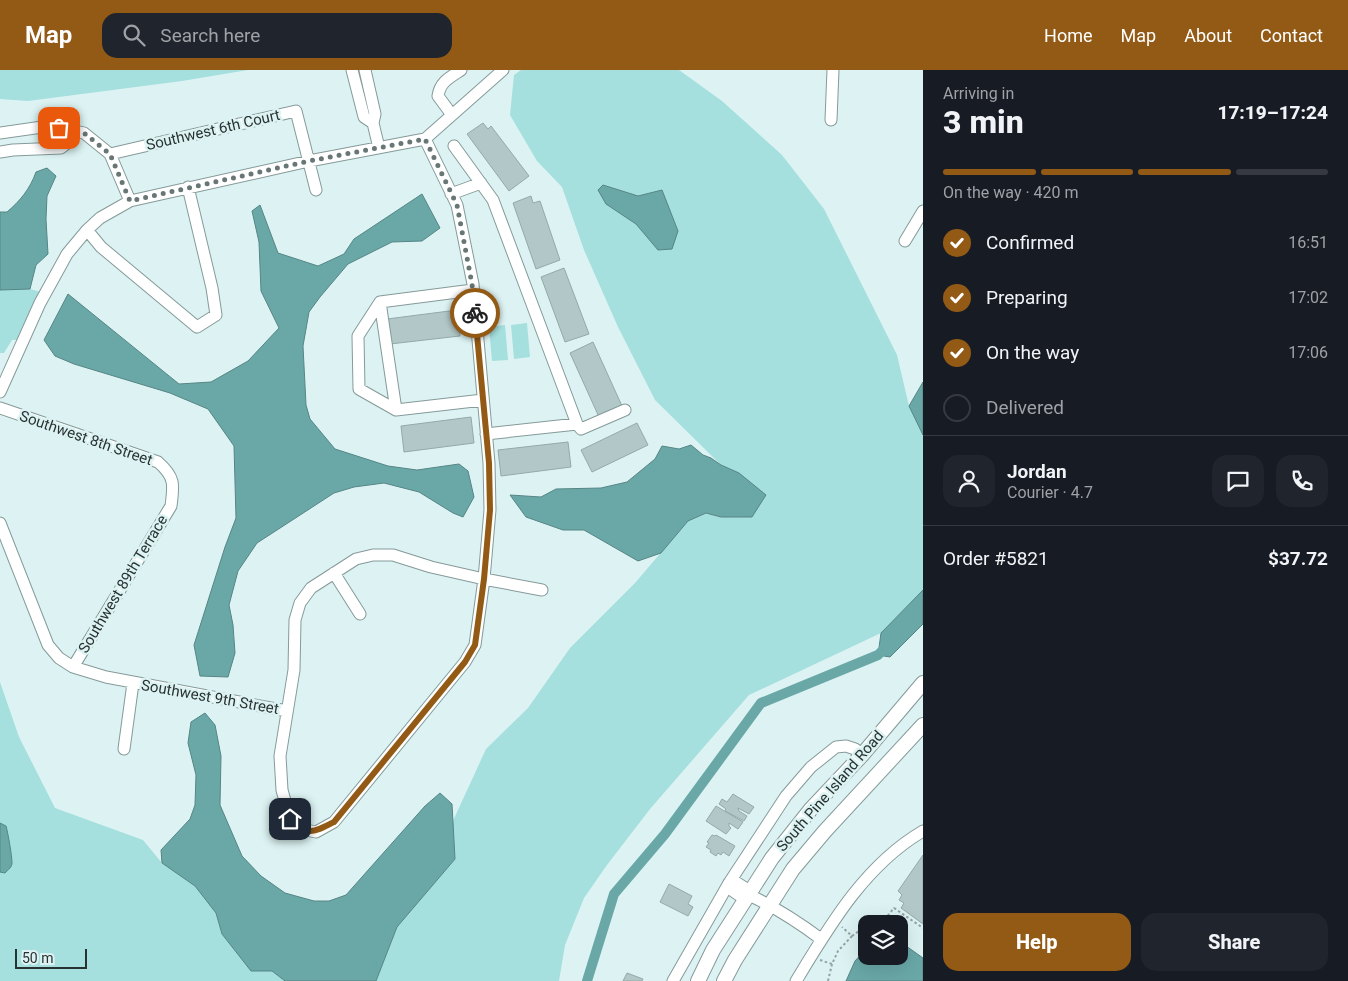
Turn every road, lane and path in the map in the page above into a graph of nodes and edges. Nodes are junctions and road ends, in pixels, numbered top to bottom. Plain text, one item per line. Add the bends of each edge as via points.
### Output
1 (352, 70) edge
2 (365, 70) edge
3 (461, 70) edge
4 (833, 70) edge
5 (500, 71) edge
6 (452, 115) junction
7 (831, 120) dead end
8 (373, 123) junction
9 (69, 130) junction
10 (0, 133) edge
11 (425, 139) junction
12 (454, 146) dead end
13 (379, 148) junction
14 (0, 152) edge
15 (110, 154) junction
16 (309, 161) junction
17 (481, 183) junction
18 (188, 187) junction
19 (316, 190) dead end
20 (451, 194) junction
21 (130, 201) junction
22 (923, 211) edge
23 (87, 230) junction
24 (905, 241) dead end
25 (473, 290) junction
26 (380, 302) junction
27 (0, 392) edge
28 (482, 400) junction
29 (0, 408) edge
30 (396, 410) junction
31 (625, 410) dead end
32 (577, 424) junction
33 (486, 434) junction
34 (170, 472) joint
35 (0, 523) edge
36 (334, 573) junction
37 (484, 579) junction
38 (542, 590) dead end
39 (360, 614) dead end
40 (73, 667) junction
41 (133, 682) junction
42 (923, 683) edge
43 (288, 710) junction
44 (923, 725) edge
45 (124, 749) dead end
46 (862, 755) junction
47 (923, 831) edge
48 (729, 883) junction
49 (749, 895) junction
50 (771, 905) junction
51 (888, 915) edge
52 (904, 915) edge
53 (908, 918) edge
54 (839, 924) dead end
55 (923, 928) edge
56 (858, 932) edge
57 (852, 936) junction
58 (821, 939) junction
59 (815, 958) dead end
60 (832, 964) junction
61 (672, 981) edge
62 (698, 981) edge
63 (724, 981) edge
64 (796, 981) edge
65 (828, 981) edge

1 - 8 street via 364,117
2 - 8 street via 375,114
3 - 6 street via 442,82 439,88 438,96
4 - 7 street
5 - 6 street
6 - 11 street
8 - 13 street
9 - 10 street via 49,126
9 - 14 street via 66,144 61,148
9 - 15 street via 84,133
11 - 13 street
11 - 20 street
12 - 17 street
13 - 16 street
15 - 16 street, Southwest 6th Court via 296,111
15 - 21 street
16 - 18 street
16 - 19 street
17 - 20 street
17 - 32 street via 494,200
18 - 21 street
18 - 23 street via 216,315 198,327 101,247
20 - 25 street via 457,205
21 - 23 street via 100,218
22 - 24 street
23 - 27 street via 67,254 40,303
25 - 26 street
25 - 28 street
26 - 30 street
26 - 30 street via 358,336 359,388
28 - 30 street
28 - 33 street
29 - 34 street, Southwest 8th Street via 158,462
31 - 32 street via 581,429
32 - 33 street
33 - 37 street via 490,510
34 - 40 street, Southwest 89th Terrace via 173,486 171,506
35 - 40 street via 48,645
36 - 37 street via 356,559 393,555
36 - 39 street
36 - 43 street via 311,588 300,603 295,620 294,670
37 - 38 street
37 - 43 street via 475,645 465,662 334,822 316,832 301,829 290,819 282,790 280,756
40 - 41 street, Southwest 9th Street
41 - 43 street, Southwest 9th Street
41 - 45 street
42 - 46 main road, South Pine Island Road
44 - 50 main road, South Pine Island Road via 818,839 793,869
46 - 48 street via 856,749 836,747 811,767 786,796
46 - 49 main road, South Pine Island Road via 811,809 772,858
47 - 58 street via 904,842 877,867
48 - 49 street via 734,881 748,890
48 - 61 street
49 - 50 street
49 - 62 main road, South Pine Island Road
50 - 58 street
50 - 63 main road, South Pine Island Road via 734,960
51 - 52 path via 894,908
53 - 55 path
54 - 57 path
56 - 57 path
57 - 60 path via 838,951
58 - 64 street
59 - 60 path
60 - 65 path

